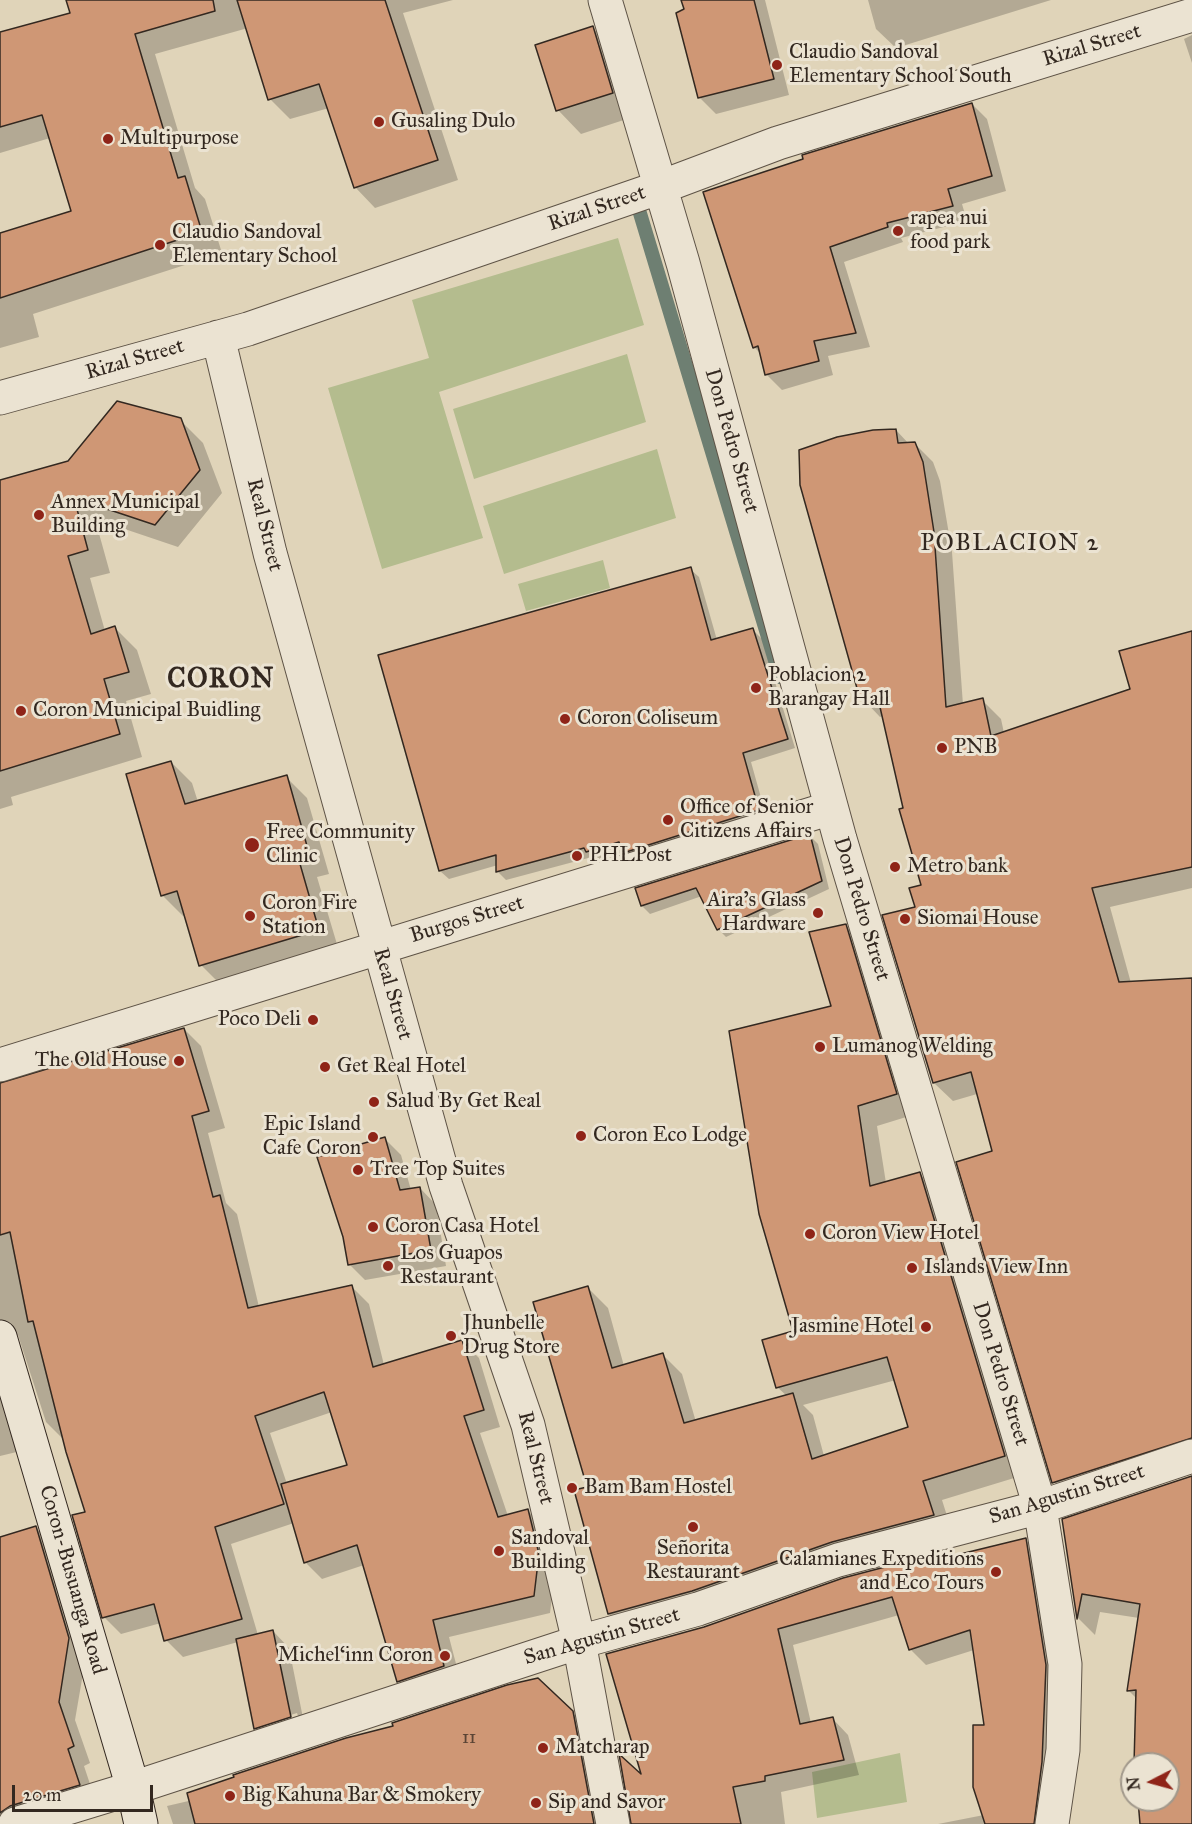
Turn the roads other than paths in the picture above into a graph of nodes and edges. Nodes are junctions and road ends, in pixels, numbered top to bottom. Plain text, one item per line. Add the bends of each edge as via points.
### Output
1 (605, 0) edge
2 (1192, 15) edge
3 (661, 187) junction
4 (218, 336) junction
5 (0, 398) edge
6 (831, 808) junction
7 (378, 947) junction
8 (0, 1065) edge
9 (0, 1337) edge
10 (1192, 1456) edge
11 (1040, 1507) junction
12 (579, 1642) junction
13 (133, 1788) junction
14 (15, 1824) edge
15 (141, 1824) edge
16 (612, 1824) edge
17 (1052, 1824) edge

1 - 3 street, Don Pedro Street
2 - 3 street, Rizal Street via 778,143
3 - 4 street, Rizal Street
3 - 6 street, Don Pedro Street
4 - 5 street, Rizal Street
4 - 7 street, Real Street via 270,553
6 - 7 street, Burgos Street
6 - 11 street, Don Pedro Street
7 - 8 street, Burgos Street
7 - 12 street, Real Street via 446,1186 528,1425
9 - 13 street, Coron-Busuanga Road
10 - 11 street, San Agustin Street
11 - 12 street, San Agustin Street via 838,1560 698,1609
11 - 17 street, Don Pedro Street via 1065,1664 1064,1750
12 - 13 street, San Agustin Street
12 - 16 street, Real Street
13 - 14 street, San Agustin Street
13 - 15 street, Coron-Busuanga Road

